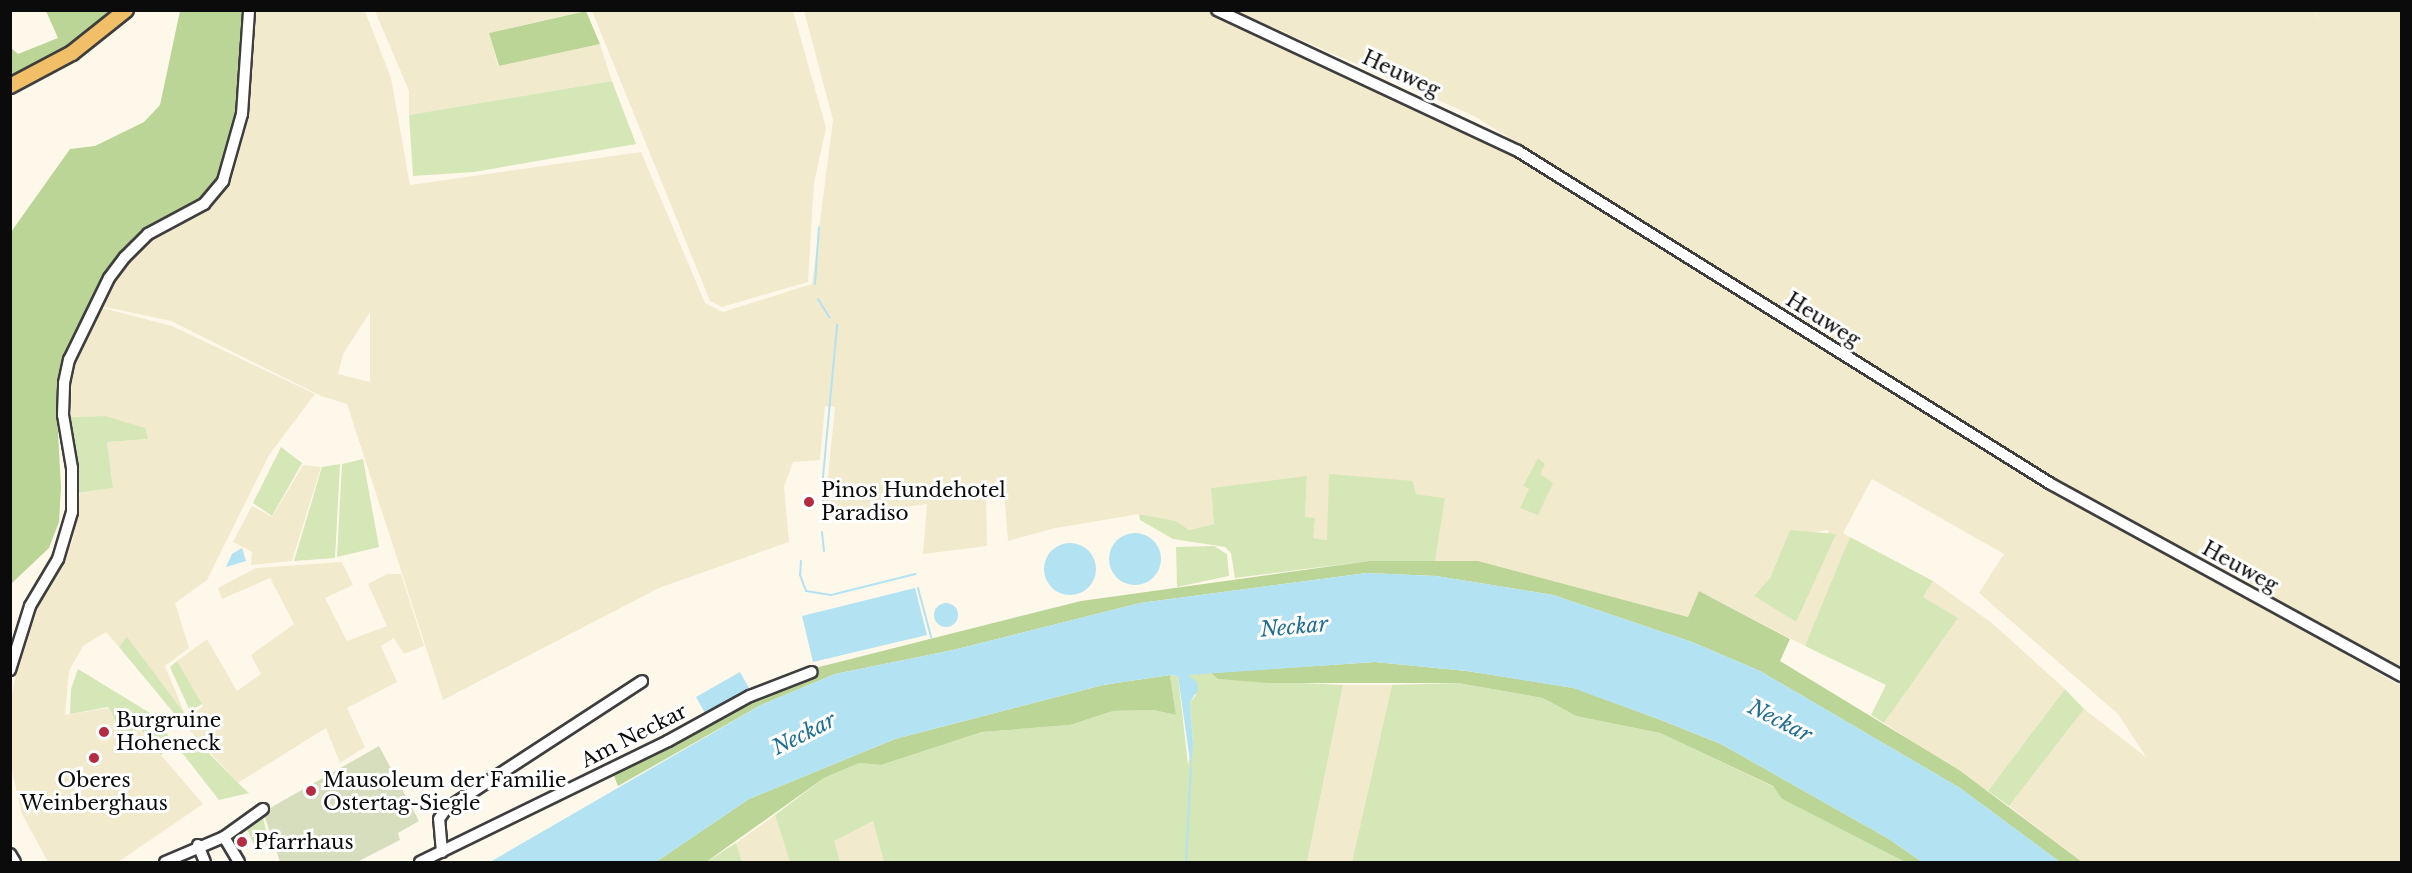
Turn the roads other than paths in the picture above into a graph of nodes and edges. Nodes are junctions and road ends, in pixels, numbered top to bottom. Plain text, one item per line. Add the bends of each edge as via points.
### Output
1 (126, 10) edge
2 (249, 10) edge
3 (1217, 10) edge
4 (10, 86) edge
5 (10, 670) edge
6 (812, 672) dead end
7 (2402, 676) edge
8 (642, 681) dead end
9 (263, 809) dead end
10 (224, 837) junction
11 (198, 845) junction
12 (442, 852) junction
13 (10, 854) edge
14 (15, 862) edge
15 (165, 862) edge
16 (205, 862) edge
17 (239, 862) edge
18 (420, 862) edge

1 - 4 main road via 72,53
2 - 5 street via 242,114 223,181 204,204 148,234 124,257 109,278 69,360 63,415 72,468 72,512 58,559 30,606
3 - 7 street, Heuweg via 1518,151 2050,484
6 - 12 street, Am Neckar via 750,696
8 - 12 street, Am Neckar via 446,809 438,819
9 - 10 street
10 - 11 street
10 - 17 street
11 - 15 street
11 - 16 street
12 - 18 street, Am Neckar
13 - 14 street

